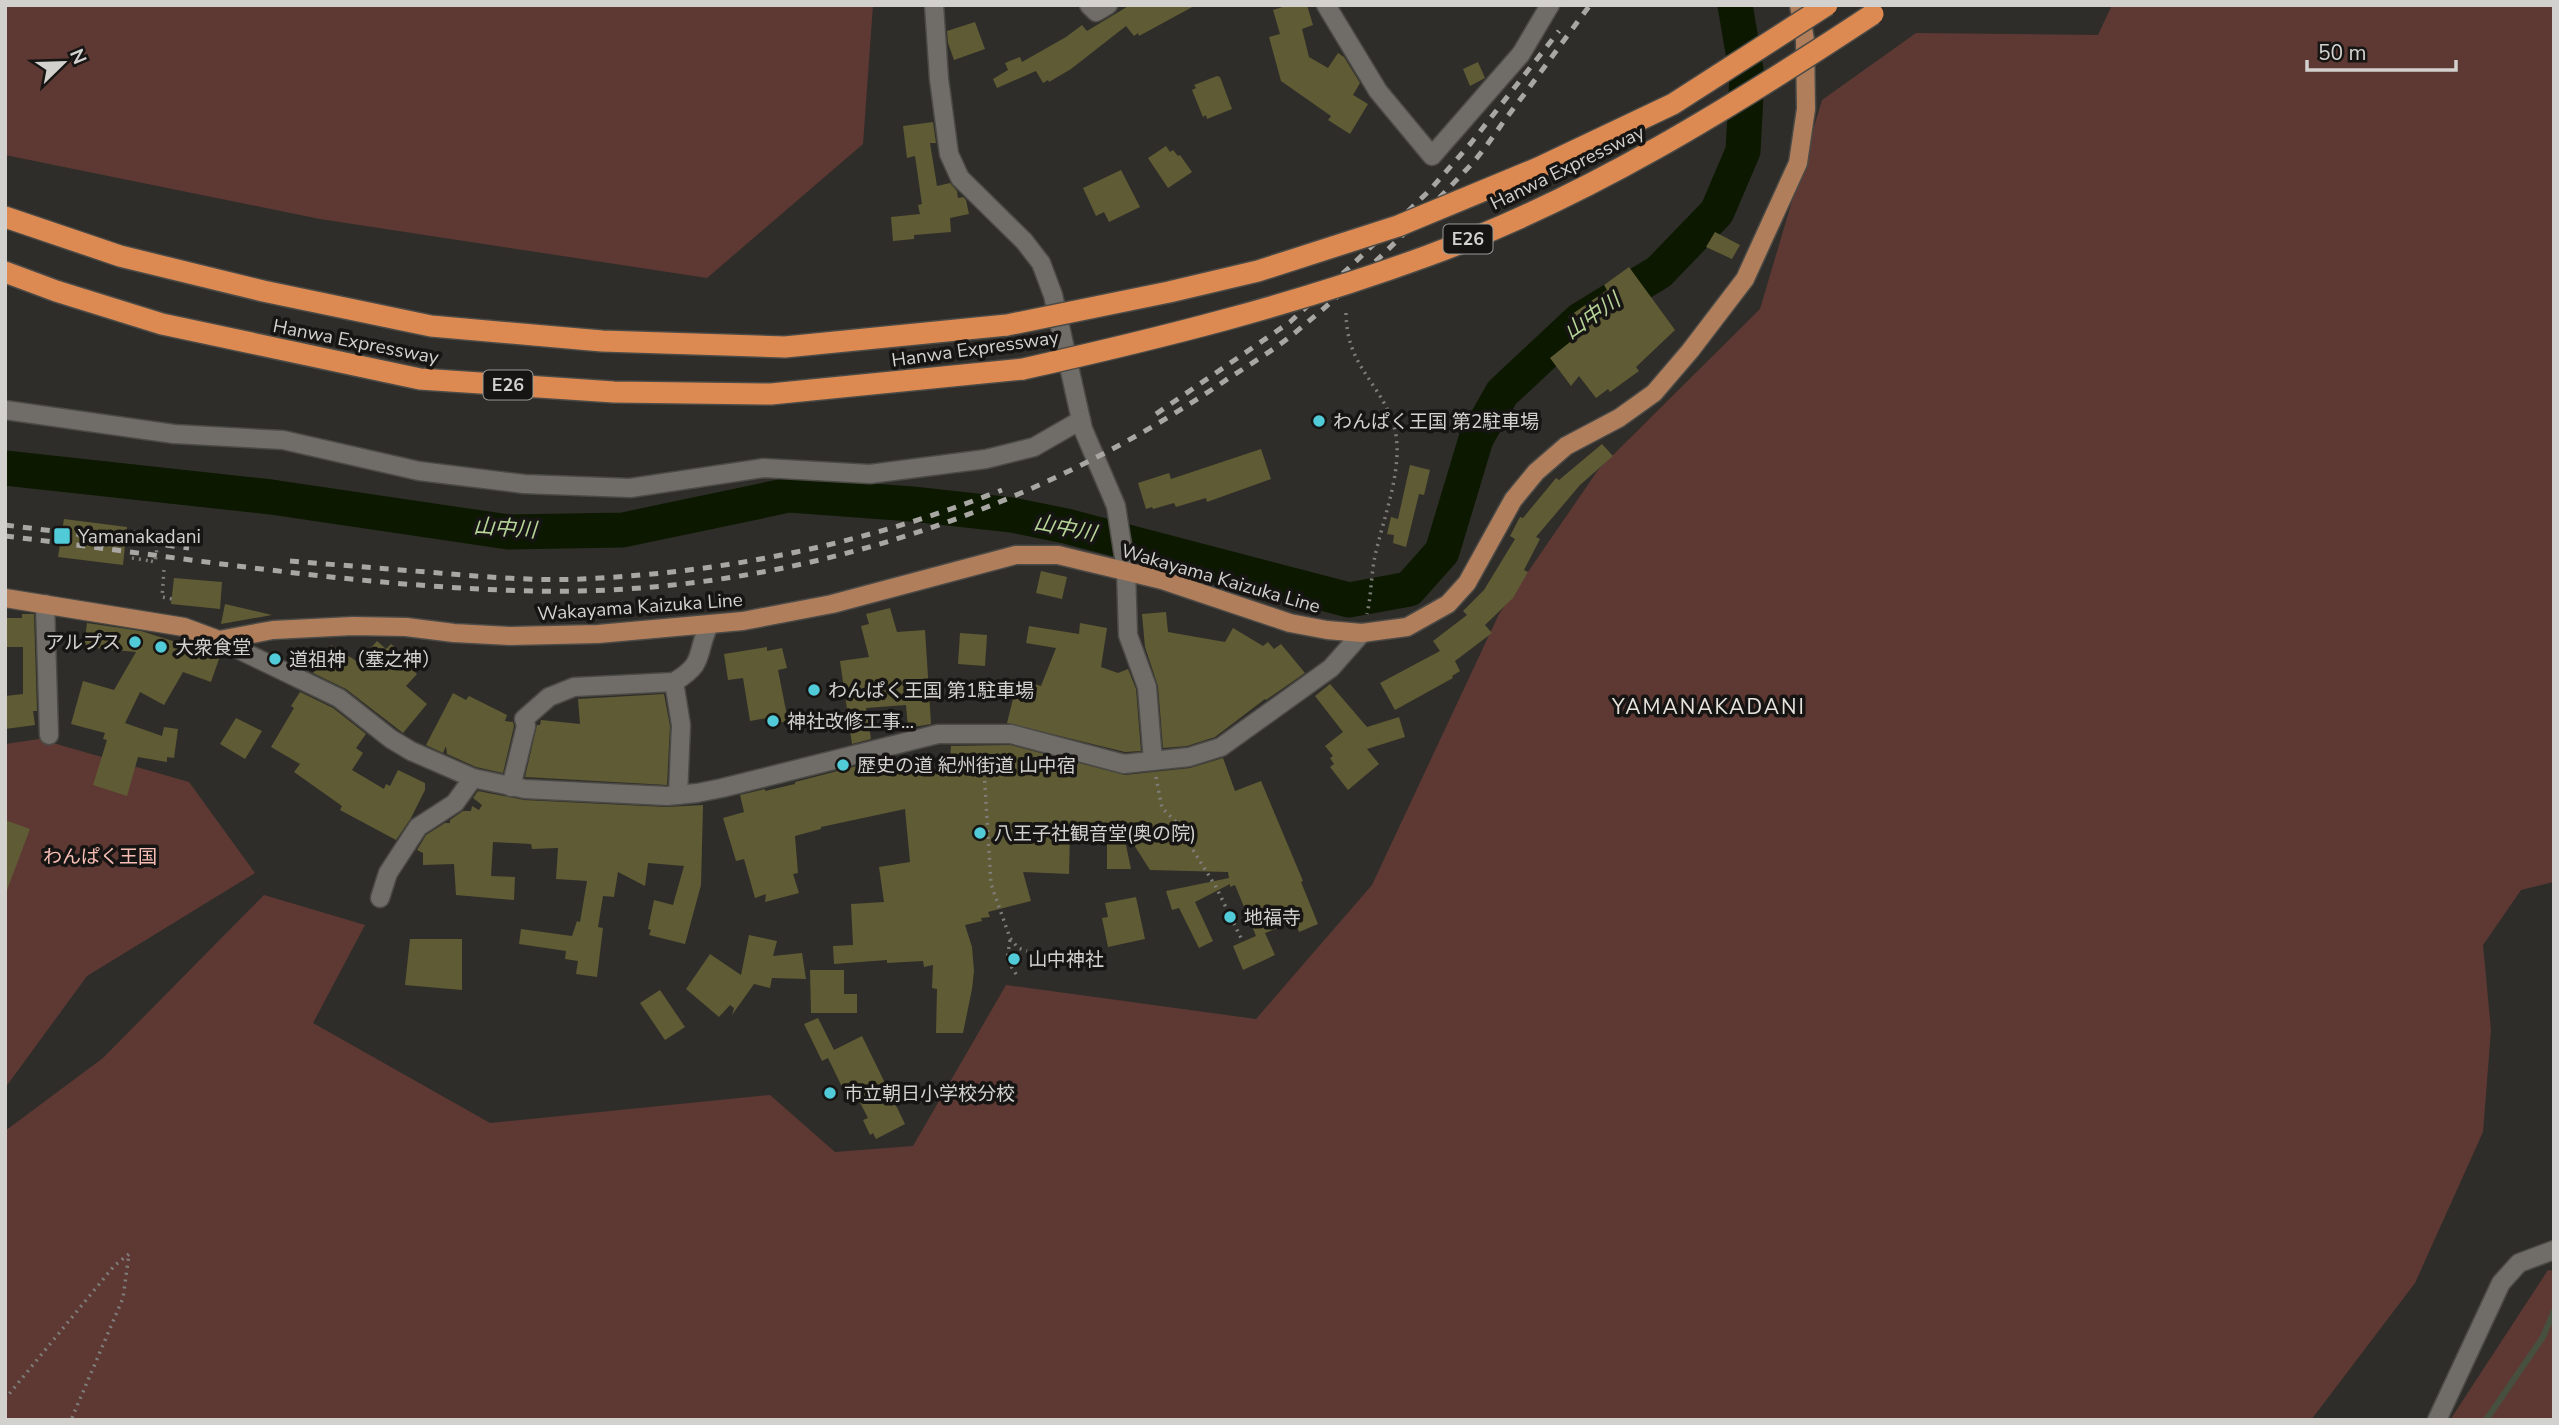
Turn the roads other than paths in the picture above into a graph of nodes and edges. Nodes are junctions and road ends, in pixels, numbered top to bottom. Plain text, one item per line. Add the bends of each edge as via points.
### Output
1 (934, 5) edge
2 (1089, 5) edge
3 (1108, 5) edge
4 (1326, 5) edge
5 (1550, 5) edge
6 (1799, 5) edge
7 (1827, 5) edge
8 (1879, 10) edge
9 (5, 217) edge
10 (5, 272) edge
11 (5, 410) edge
12 (1081, 420) junction
13 (1125, 561) junction
14 (5, 598) edge
15 (45, 604) junction
16 (709, 625) junction
17 (1362, 633) junction
18 (219, 640) junction
19 (674, 682) junction
20 (49, 735) dead end
21 (1153, 761) junction
22 (473, 778) junction
23 (511, 787) junction
24 (678, 795) junction
25 (380, 898) dead end
26 (2554, 1250) edge
27 (2437, 1420) edge

1 - 12 street via 951,161 960,178 1041,263 1054,295
2 - 3 street via 1096,12
4 - 5 street via 1378,91 1432,156 1521,54
6 - 17 main road, Wakayama Kaizuka Line via 1805,40 1806,109 1798,163 1745,279 1654,393 1566,446 1536,472 1513,500 1466,583 1448,604 1407,627
7 - 9 highway, Hanwa Expressway / E26, bridge via 1673,104 1538,168 1398,226 1258,271 1007,325 785,347 602,341 431,326 120,256
8 - 10 highway, Hanwa Expressway / E26, bridge via 1651,153 1526,215 1429,256 1296,302 1023,369 771,394 614,392 420,379 162,324
11 - 12 street via 173,434 283,440 419,471 524,484 630,488 764,468 870,474 986,459 1034,447
12 - 13 street via 1116,506
13 - 16 main road, Wakayama Kaizuka Line via 1016,555 832,604
13 - 17 main road, Wakayama Kaizuka Line via 1162,580 1290,623
13 - 21 street via 1128,635 1147,687
14 - 15 main road
15 - 18 main road via 184,627
15 - 20 street
16 - 18 main road, Wakayama Kaizuka Line via 510,636 353,625 273,630
16 - 19 street via 700,659 690,673
17 - 21 street via 1332,668 1221,747
18 - 22 street via 339,698 411,751
19 - 23 street via 574,687 549,698 524,719
19 - 24 street via 681,726
21 - 24 street via 1124,764 1021,737 938,734
22 - 23 street
22 - 25 street via 455,803 418,828 388,873
23 - 24 street
26 - 27 street via 2519,1263 2501,1283

